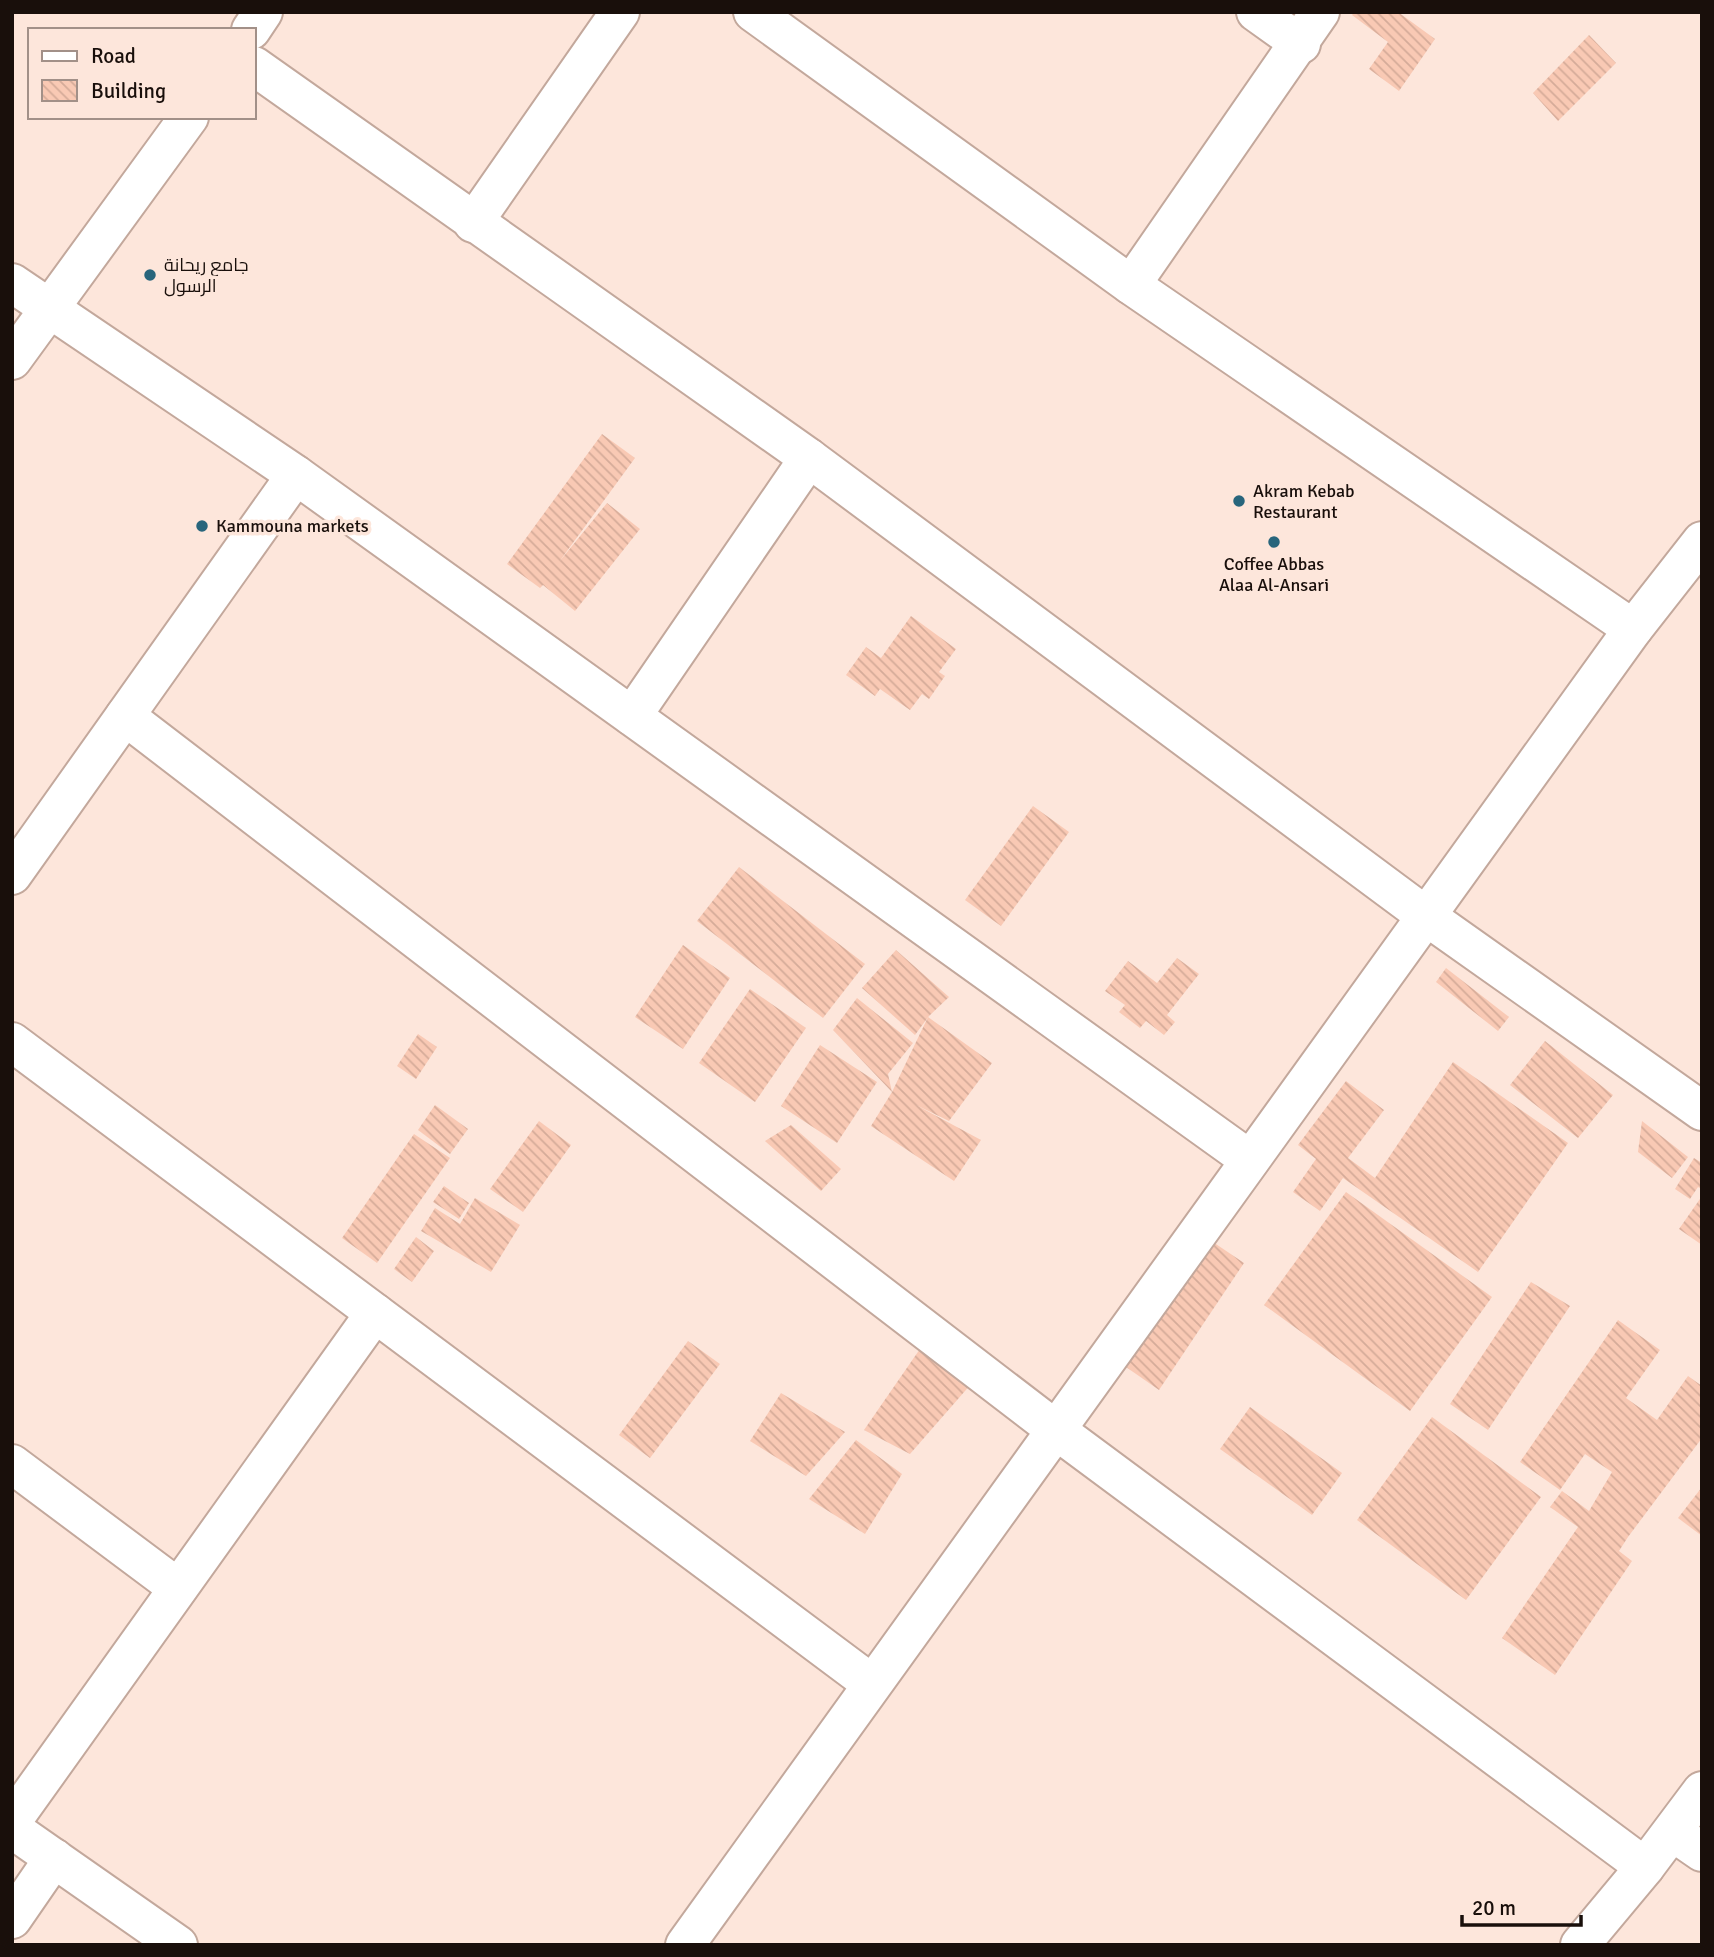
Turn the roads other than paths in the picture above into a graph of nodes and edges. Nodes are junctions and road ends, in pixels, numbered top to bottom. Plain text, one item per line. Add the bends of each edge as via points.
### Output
1 (263, 12) edge
2 (620, 12) edge
3 (753, 12) edge
4 (1256, 12) edge
5 (252, 28) edge
6 (1310, 28) edge
7 (256, 67) edge
8 (188, 119) edge
9 (473, 223) junction
10 (12, 282) edge
11 (1131, 285) junction
12 (50, 308) junction
13 (12, 360) edge
14 (809, 458) junction
15 (296, 475) junction
16 (1702, 541) edge
17 (1633, 629) junction
18 (125, 716) junction
19 (632, 716) junction
20 (12, 875) edge
21 (1426, 916) junction
22 (12, 1042) edge
23 (1702, 1111) edge
24 (1250, 1160) junction
25 (375, 1313) junction
26 (1056, 1430) junction
27 (12, 1464) edge
28 (178, 1588) junction
29 (872, 1684) junction
30 (1702, 1791) edge
31 (12, 1821) edge
32 (12, 1829) edge
33 (1687, 1842) edge
34 (54, 1858) junction
35 (1645, 1867) junction
36 (12, 1919) edge
37 (178, 1945) edge
38 (685, 1945) edge
39 (1580, 1945) edge

1 - 5 street
2 - 9 street
3 - 11 street
4 - 6 street
6 - 11 street
7 - 9 street
8 - 12 street
9 - 14 street
10 - 12 street
11 - 17 street
12 - 13 street
12 - 15 street
14 - 19 street
14 - 21 street
15 - 18 street
15 - 19 street
16 - 17 street
17 - 21 street
18 - 20 street
18 - 26 street
19 - 24 street
21 - 23 street
21 - 24 street
22 - 25 street
24 - 26 street
25 - 28 street
25 - 29 street
26 - 29 street
26 - 35 street
27 - 28 street
28 - 31 street
29 - 38 street
30 - 33 street
32 - 34 street
33 - 35 street
34 - 36 street
34 - 37 street
35 - 39 street

